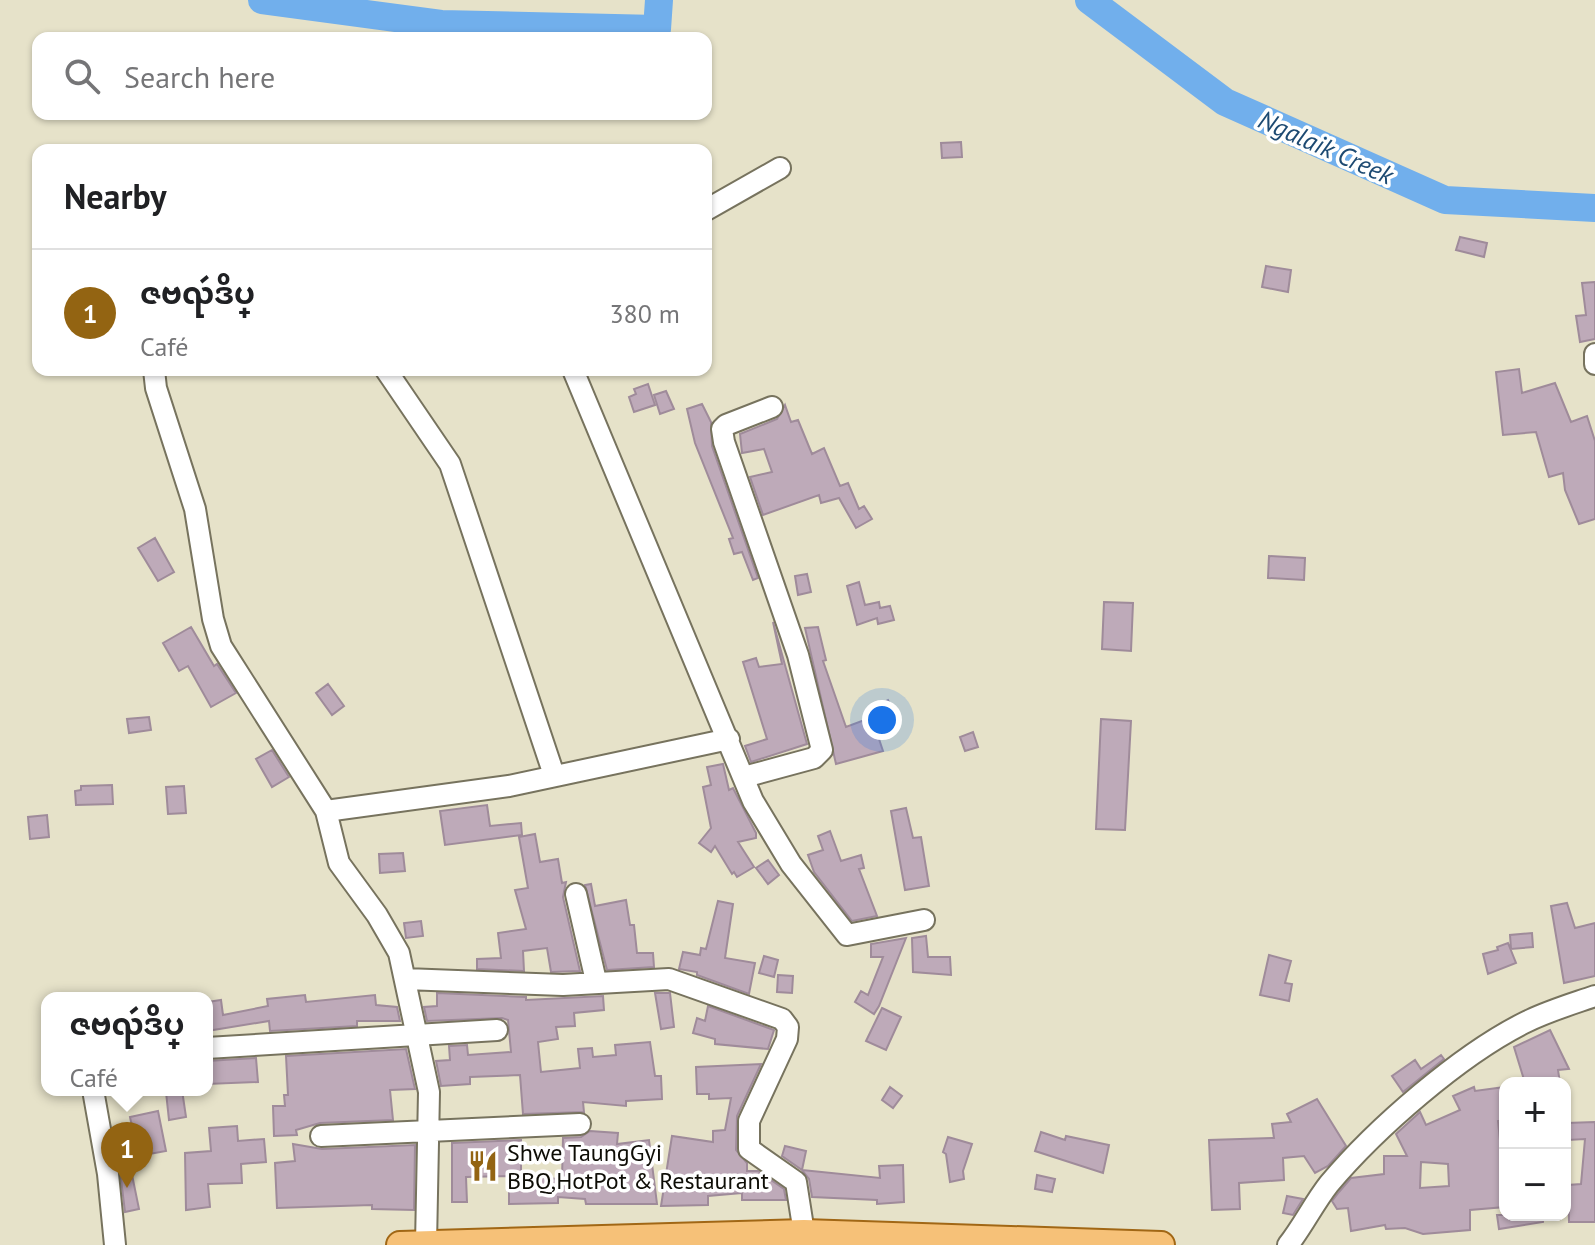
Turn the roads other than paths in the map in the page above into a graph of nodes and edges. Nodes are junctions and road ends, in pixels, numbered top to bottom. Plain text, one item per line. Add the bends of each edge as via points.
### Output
1 (780, 168) dead end
2 (712, 207) edge
3 (1595, 354) edge
4 (1595, 364) edge
5 (155, 376) edge
6 (390, 376) edge
7 (576, 376) edge
8 (772, 407) dead end
9 (729, 739) junction
10 (554, 775) junction
11 (744, 777) junction
12 (326, 811) junction
13 (576, 894) dead end
14 (924, 920) dead end
15 (405, 979) junction
16 (596, 981) junction
17 (1595, 996) edge
18 (497, 1030) dead end
19 (417, 1037) junction
20 (213, 1048) edge
21 (94, 1096) edge
22 (580, 1124) dead end
23 (431, 1130) junction
24 (321, 1136) dead end
25 (804, 1233) junction
26 (774, 1239) edge
27 (897, 1240) edge
28 (539, 1243) edge
29 (426, 1244) edge
30 (115, 1245) edge
31 (400, 1245) edge
32 (1161, 1245) edge
33 (1288, 1245) edge

1 - 2 street
3 - 4 street
5 - 12 street via 195,509 221,646
6 - 10 street via 450,464
7 - 9 street
8 - 11 street via 722,429 798,655 822,750 814,758
9 - 10 street
9 - 11 street
10 - 12 street
11 - 14 street via 791,864 847,935
12 - 15 street via 339,863 399,953
13 - 16 street
15 - 16 street via 563,985
15 - 19 street
16 - 25 street via 615,985 669,979 782,1019 787,1039 747,1135 749,1149 796,1182
17 - 33 street via 1508,1032 1424,1094 1327,1187
18 - 19 street
19 - 20 street
19 - 23 street
21 - 30 street
22 - 23 street
23 - 24 street
23 - 29 street
25 - 26 main road
25 - 27 main road
26 - 28 main road
27 - 32 main road
28 - 29 main road
29 - 31 main road

